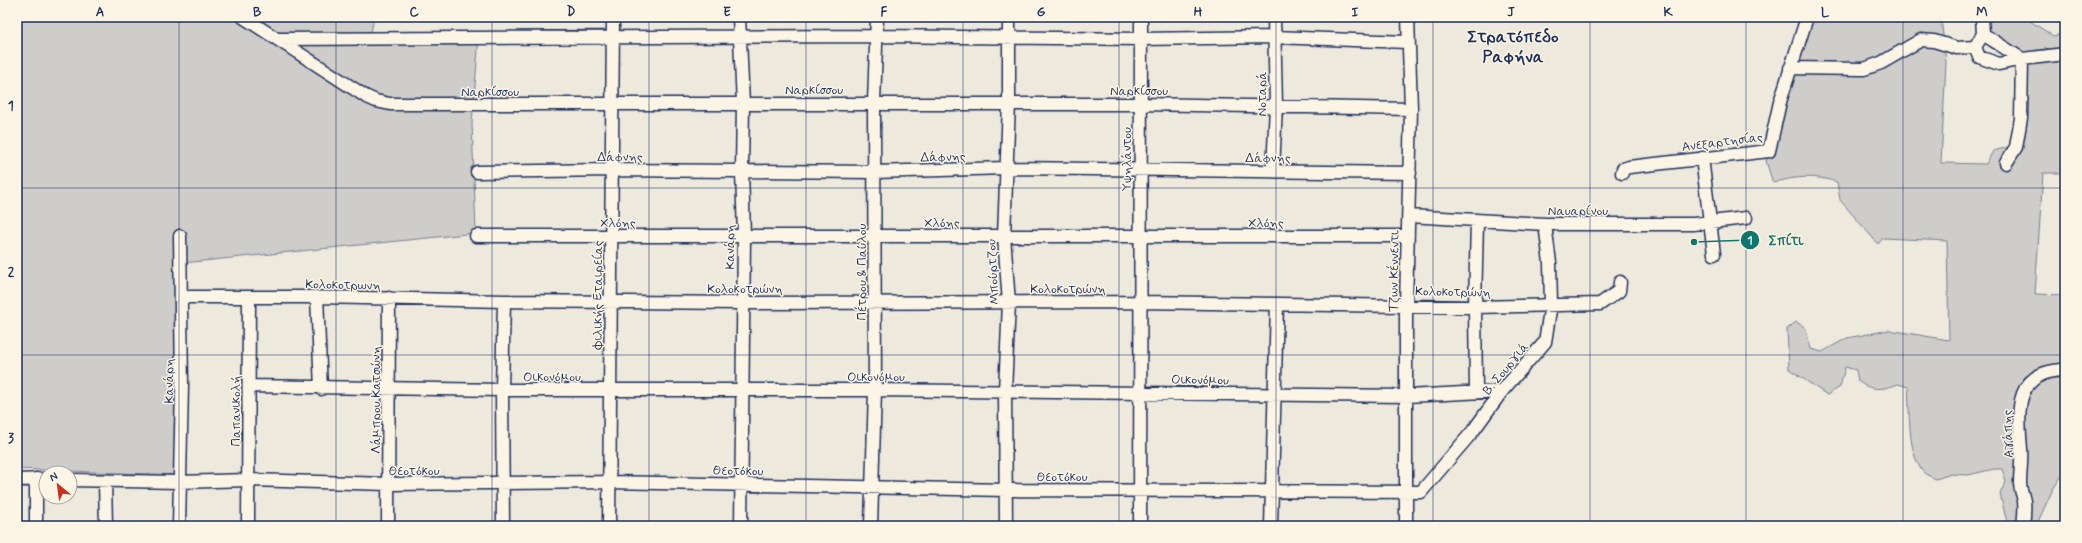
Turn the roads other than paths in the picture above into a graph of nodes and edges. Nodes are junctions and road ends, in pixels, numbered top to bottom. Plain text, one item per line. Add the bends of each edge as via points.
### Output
1 (243, 17) edge
2 (613, 17) edge
3 (739, 17) edge
4 (877, 17) edge
5 (1009, 17) edge
6 (1141, 17) edge
7 (1274, 17) edge
8 (1408, 17) edge
9 (1807, 17) edge
10 (1982, 17) edge
11 (1983, 34) junction
12 (738, 36) junction
13 (877, 36) junction
14 (612, 37) junction
15 (1009, 38) junction
16 (1274, 38) junction
17 (276, 39) junction
18 (1141, 39) junction
19 (1407, 42) junction
20 (1975, 47) junction
21 (2065, 54) edge
22 (2022, 59) junction
23 (1790, 68) junction
24 (874, 103) junction
25 (1009, 103) junction
26 (613, 104) junction
27 (743, 104) junction
28 (1141, 104) junction
29 (1276, 105) junction
30 (1411, 109) junction
31 (1702, 158) junction
32 (2006, 163) dead end
33 (1006, 168) junction
34 (612, 170) junction
35 (742, 170) junction
36 (1140, 171) junction
37 (1273, 171) junction
38 (477, 172) dead end
39 (875, 172) junction
40 (1410, 173) junction
41 (1622, 173) dead end
42 (1409, 216) junction
43 (1746, 218) dead end
44 (1477, 221) junction
45 (1711, 222) junction
46 (1545, 224) junction
47 (180, 236) dead end
48 (476, 236) dead end
49 (612, 236) junction
50 (744, 236) junction
51 (874, 236) junction
52 (1004, 236) junction
53 (1140, 236) junction
54 (1408, 236) junction
55 (1714, 254) dead end
56 (1620, 282) dead end
57 (181, 297) junction
58 (249, 297) junction
59 (317, 297) junction
60 (389, 298) junction
61 (504, 301) junction
62 (610, 301) junction
63 (743, 302) junction
64 (1009, 302) junction
65 (1139, 302) junction
66 (875, 303) junction
67 (1277, 304) junction
68 (1551, 304) junction
69 (1406, 305) junction
70 (1475, 307) junction
71 (2065, 370) edge
72 (249, 386) junction
73 (389, 388) junction
74 (321, 389) junction
75 (502, 390) junction
76 (611, 390) junction
77 (742, 390) junction
78 (875, 390) junction
79 (1005, 391) junction
80 (1476, 391) junction
81 (1502, 391) junction
82 (1140, 393) junction
83 (1274, 394) junction
84 (1406, 396) junction
85 (38, 479) edge
86 (17, 480) edge
87 (78, 480) edge
88 (248, 480) junction
89 (105, 481) junction
90 (179, 482) junction
91 (608, 482) junction
92 (388, 484) junction
93 (504, 484) junction
94 (742, 484) junction
95 (871, 487) junction
96 (1006, 490) junction
97 (1141, 490) junction
98 (1271, 491) junction
99 (1406, 493) junction
100 (38, 505) edge
101 (36, 526) edge
102 (106, 526) edge
103 (179, 526) edge
104 (248, 526) edge
105 (388, 526) edge
106 (502, 526) edge
107 (609, 526) edge
108 (741, 526) edge
109 (871, 526) edge
110 (1006, 526) edge
111 (1140, 526) edge
112 (1271, 526) edge
113 (1406, 526) edge
114 (2023, 526) edge

1 - 17 street, Ναρκίσσου
2 - 14 street, Φιλικής Εταιρείας
3 - 12 street, Κανάρη
4 - 13 street, Πέτρου & Παύλου
5 - 15 street, Μπούρτζου
6 - 18 street, Υψηλάντου
7 - 16 street, Νοταρά
8 - 19 street, Τζων Κέννεντι
9 - 23 street
10 - 11 street
11 - 20 street
11 - 22 street
12 - 13 street
12 - 14 street
12 - 27 street, Κανάρη
13 - 15 street
13 - 24 street, Πέτρου & Παύλου
14 - 17 street
14 - 26 street, Φιλικής Εταιρείας
15 - 18 street
15 - 25 street, Μπούρτζου
16 - 18 street
16 - 19 street
16 - 29 street, Νοταρά
17 - 26 street, Ναρκίσσου via 376,101 390,104
18 - 28 street, Υψηλάντου
19 - 30 street, Τζων Κέννεντι
20 - 22 street via 1979,58 1999,64
20 - 23 street via 1957,48 1921,40 1882,63 1864,69
21 - 22 street
22 - 32 street via 2021,118 2016,147
23 - 31 street, Ανεξαρτησίας via 1770,150
24 - 25 street, Ναρκίσσου
24 - 27 street, Ναρκίσσου
24 - 39 street, Πέτρου & Παύλου
25 - 28 street, Ναρκίσσου
25 - 33 street, Μπούρτζου
26 - 27 street, Ναρκίσσου
26 - 34 street, Φιλικής Εταιρείας
27 - 35 street, Κανάρη
28 - 29 street, Ναρκίσσου
28 - 36 street, Υψηλάντου
29 - 30 street, Ναρκίσσου
29 - 37 street, Νοταρά
30 - 40 street, Τζων Κέννεντι
31 - 41 street, Ανεξαρτησίας via 1630,167 1623,169
31 - 45 street
33 - 36 street, Δάφνης
33 - 39 street, Δάφνης
33 - 52 street, Μπούρτζου
34 - 35 street, Δάφνης
34 - 38 street, Δάφνης
34 - 49 street, Φιλικής Εταιρείας
35 - 39 street, Δάφνης
35 - 50 street, Κανάρη
36 - 37 street, Δάφνης
36 - 53 street, Υψηλάντου
37 - 40 street, Δάφνης
39 - 51 street, Πέτρου & Παύλου
40 - 42 street, Τζων Κέννεντι
42 - 44 street, Ναυαρίνου
42 - 54 street, Τζων Κέννεντι
43 - 45 street, Ναυαρίνου
44 - 46 street, Ναυαρίνου
44 - 70 street
45 - 46 street, Ναυαρίνου
45 - 55 street
46 - 68 street, Β. Σουργιά via 1550,263
47 - 57 street, Κανάρη
48 - 49 street, Χλόης
49 - 50 street, Χλόης
49 - 62 street, Φιλικής Εταιρείας
50 - 51 street, Χλόης
50 - 63 street, Κανάρη
51 - 52 street, Χλόης
51 - 66 street, Πέτρου & Παύλου
52 - 53 street, Χλόης
52 - 64 street, Μπούρτζου
53 - 54 street, Χλόης
53 - 65 street, Υψηλάντου
54 - 69 street, Τζων Κέννεντι
56 - 68 street, Κολοκοτρώνη via 1619,291 1601,304
57 - 58 street, Κολοκοτρωνη
57 - 90 street, Κανάρη
58 - 59 street, Κολοκοτρωνη
58 - 72 street, Παπανικολή
59 - 60 street, Κολοκοτρωνη
59 - 74 street
60 - 61 street, Κολοκοτρωνη
60 - 73 street, Λάμπρου Κατσώνη
61 - 62 street, Κολοκοτρώνη
61 - 75 street
62 - 63 street, Κολοκοτρώνη
62 - 76 street, Φιλικής Εταιρείας
63 - 66 street, Κολοκοτρώνη
63 - 77 street, Κανάρη
64 - 65 street, Κολοκοτρώνη
64 - 66 street, Κολοκοτρώνη
64 - 79 street, Μπούρτζου
65 - 67 street, Κολοκοτρώνη
65 - 82 street, Υψηλάντου
66 - 78 street, Πέτρου & Παύλου
67 - 69 street, Κολοκοτρώνη
67 - 83 street
68 - 70 street, Κολοκοτρώνη
68 - 81 street, Β. Σουργιά via 1545,342
69 - 70 street, Κολοκοτρώνη
69 - 84 street, Τζων Κέννεντι
70 - 80 street
71 - 114 street, Αγάπης via 2047,371 2034,378 2025,390 2019,405
72 - 74 street, Οικονόμου
72 - 88 street, Παπανικολή
73 - 74 street, Οικονόμου
73 - 75 street, Οικονόμου
73 - 92 street, Λάμπρου Κατσώνη
75 - 76 street, Οικονόμου
75 - 93 street
76 - 77 street, Οικονόμου
76 - 91 street, Φιλικής Εταιρείας
77 - 78 street, Οικονόμου
77 - 94 street, Κανάρη
78 - 79 street, Οικονόμου
78 - 95 street, Πέτρου & Παύλου
79 - 82 street, Οικονόμου
79 - 96 street, Μπούρτζου
80 - 81 street, Οικονόμου
80 - 84 street, Οικονόμου
81 - 99 street, Β. Σουργιά via 1423,490
82 - 83 street, Οικονόμου
82 - 97 street, Υψηλάντου
83 - 84 street, Οικονόμου
83 - 98 street
84 - 99 street, Τζων Κέννεντι
85 - 86 street
87 - 89 street, Θεοτόκου
88 - 90 street, Θεοτόκου
88 - 92 street, Θεοτόκου
88 - 104 street, Παπανικολή
89 - 90 street, Θεοτόκου
89 - 102 street
90 - 103 street, Κανάρη
91 - 93 street, Θεοτόκου
91 - 94 street, Θεοτόκου
91 - 107 street, Φιλικής Εταιρείας
92 - 93 street, Θεοτόκου
92 - 105 street, Λάμπρου Κατσώνη
93 - 106 street
94 - 95 street, Θεοτόκου
94 - 108 street, Κανάρη
95 - 96 street, Θεοτόκου
95 - 109 street, Πέτρου & Παύλου
96 - 97 street, Θεοτόκου
96 - 110 street, Μπούρτζου
97 - 98 street, Θεοτόκου
97 - 111 street, Υψηλάντου
98 - 99 street, Θεοτόκου
98 - 112 street
99 - 113 street, Τζων Κέννεντι
100 - 101 street

